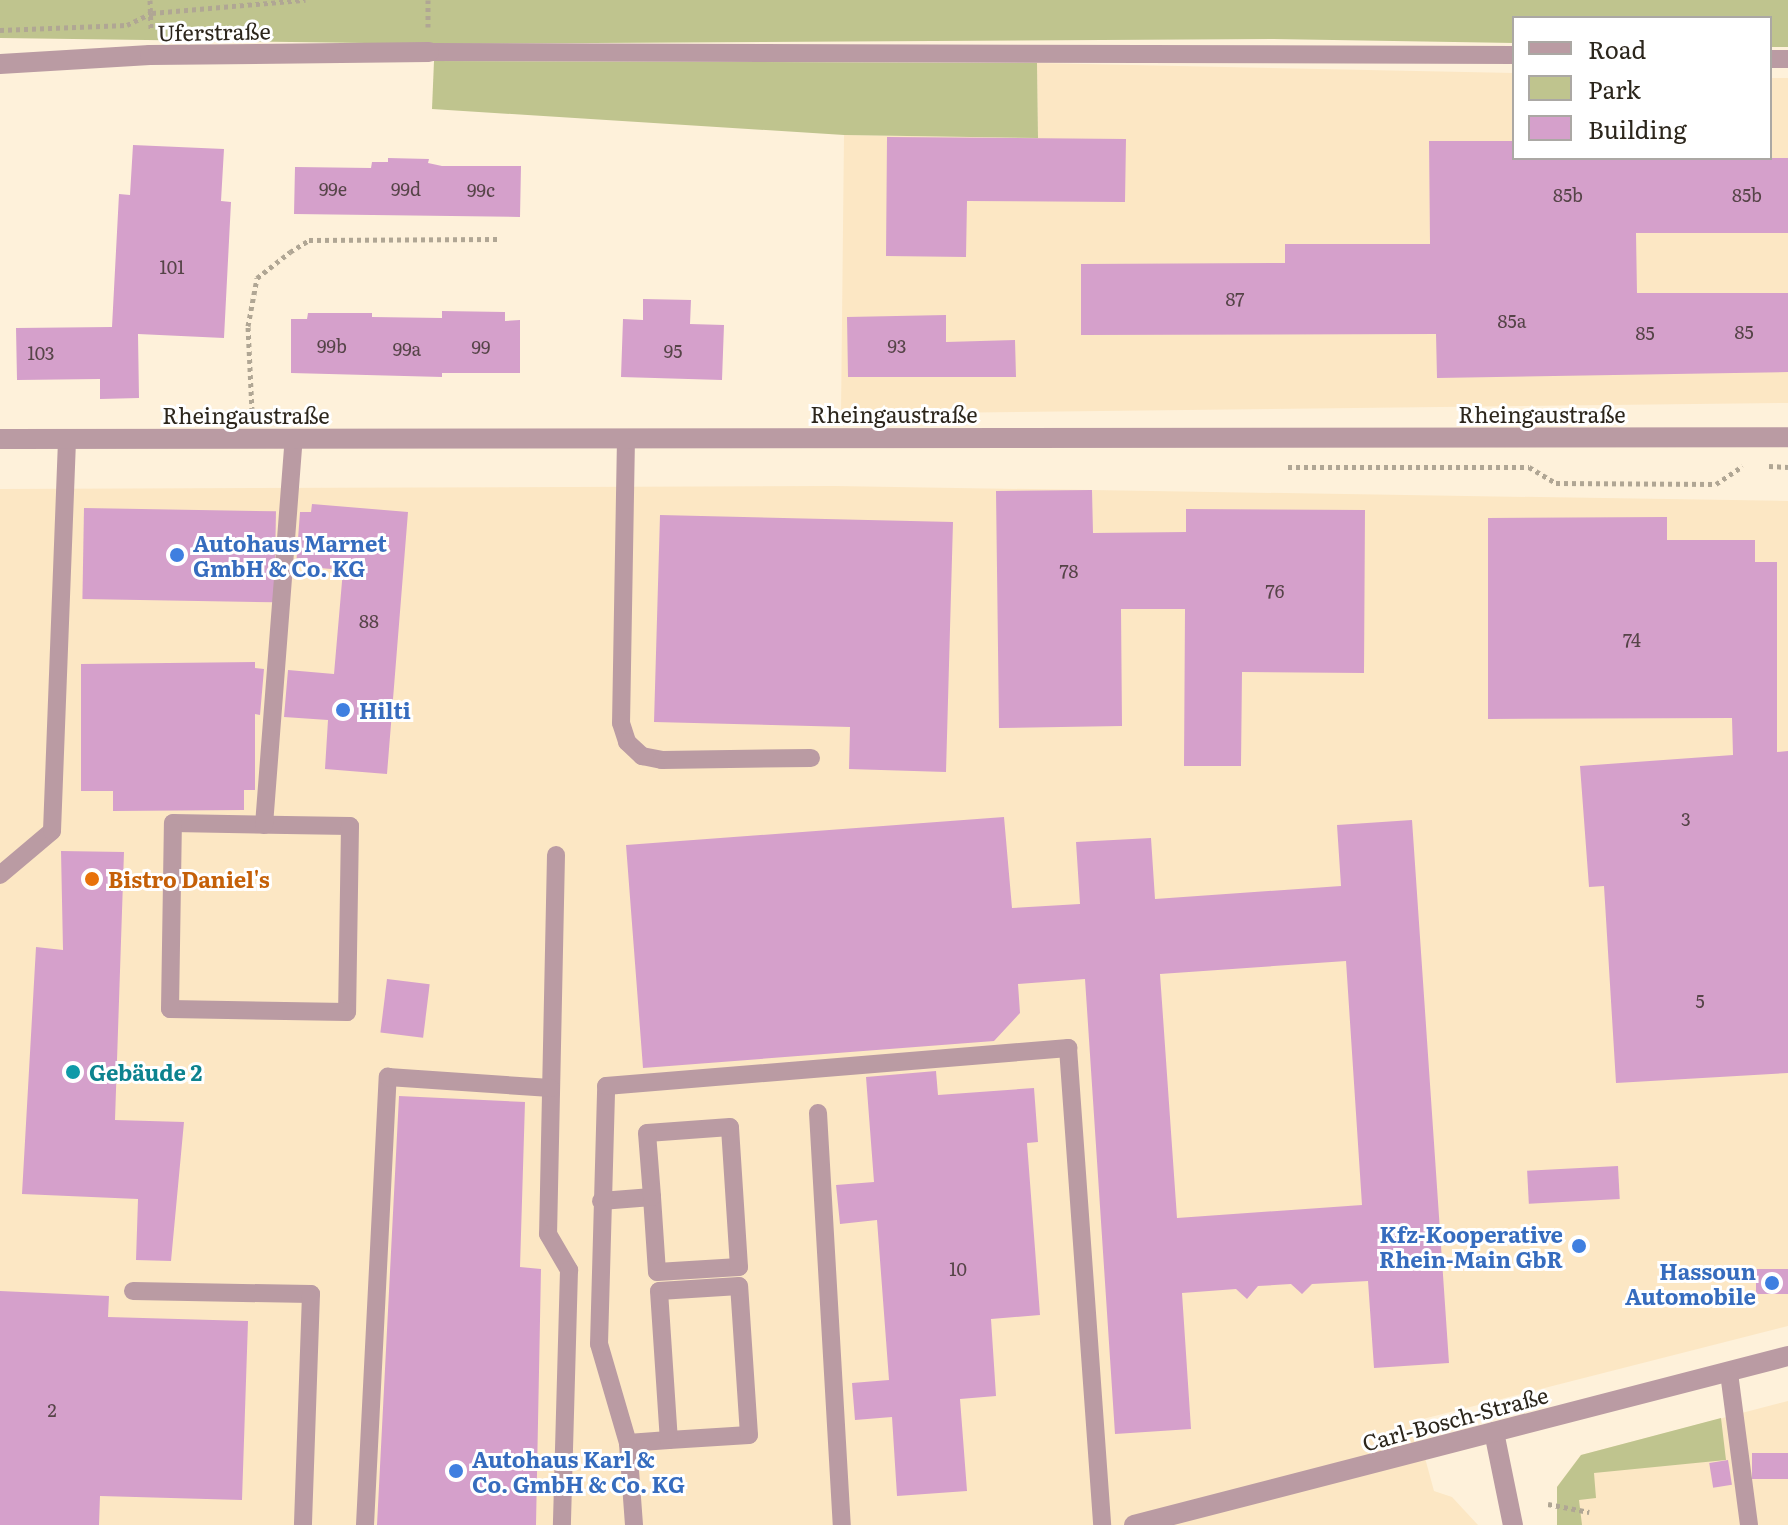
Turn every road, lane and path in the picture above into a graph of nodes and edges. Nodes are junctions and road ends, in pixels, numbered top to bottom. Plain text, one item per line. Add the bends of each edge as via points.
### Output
1 (150, 0) edge
2 (305, 0) edge
3 (152, 13) junction
4 (0, 30) edge
5 (429, 52) joint
6 (1512, 55) edge
7 (0, 64) edge
8 (498, 239) dead end
9 (252, 411) dead end
10 (1788, 437) edge
11 (294, 438) junction
12 (626, 438) junction
13 (0, 439) edge
14 (67, 439) junction
15 (1752, 466) dead end
16 (1764, 466) dead end
17 (1788, 467) edge
18 (1556, 483) dead end
19 (811, 758) dead end
20 (264, 825) junction
21 (556, 855) dead end
22 (0, 876) edge
23 (551, 1088) junction
24 (818, 1113) dead end
25 (652, 1197) junction
26 (601, 1201) junction
27 (133, 1291) dead end
28 (1788, 1356) edge
29 (1729, 1373) junction
30 (1494, 1432) junction
31 (669, 1440) junction
32 (628, 1443) junction
33 (1548, 1504) dead end
34 (1589, 1512) dead end
35 (303, 1525) edge
36 (365, 1525) edge
37 (562, 1525) edge
38 (634, 1525) edge
39 (842, 1525) edge
40 (1102, 1525) edge
41 (1134, 1525) edge
42 (1513, 1525) edge
43 (1749, 1525) edge

1 - 3 path
2 - 3 path
3 - 4 path via 127,25
5 - 6 lane
5 - 7 street, Uferstraße via 150,55
8 - 9 path via 309,240 290,252 257,278 248,326
10 - 12 street, Rheingaustraße
11 - 12 street, Rheingaustraße
11 - 14 street, Rheingaustraße
11 - 20 lane
12 - 19 lane via 621,723 627,742 642,756 662,760
13 - 14 street, Rheingaustraße
14 - 22 lane via 52,831
15 - 18 path via 1740,466 1716,484
16 - 17 path
20 - 20 lane via 350,826 347,1012 170,1009 173,823
21 - 23 lane
23 - 36 lane via 388,1077
23 - 37 lane via 548,1234 569,1270
24 - 39 lane
25 - 25 lane via 657,1272 739,1267 730,1127 647,1133
25 - 26 lane
26 - 32 lane via 599,1344
26 - 40 lane via 606,1086 1068,1048
27 - 35 lane via 311,1294
28 - 29 street, Carl-Bosch-Straße
29 - 30 street, Carl-Bosch-Straße
29 - 43 lane
30 - 41 street, Carl-Bosch-Straße
30 - 42 street
31 - 31 lane via 749,1435 739,1286 659,1291
31 - 32 lane
32 - 38 lane
33 - 34 path

